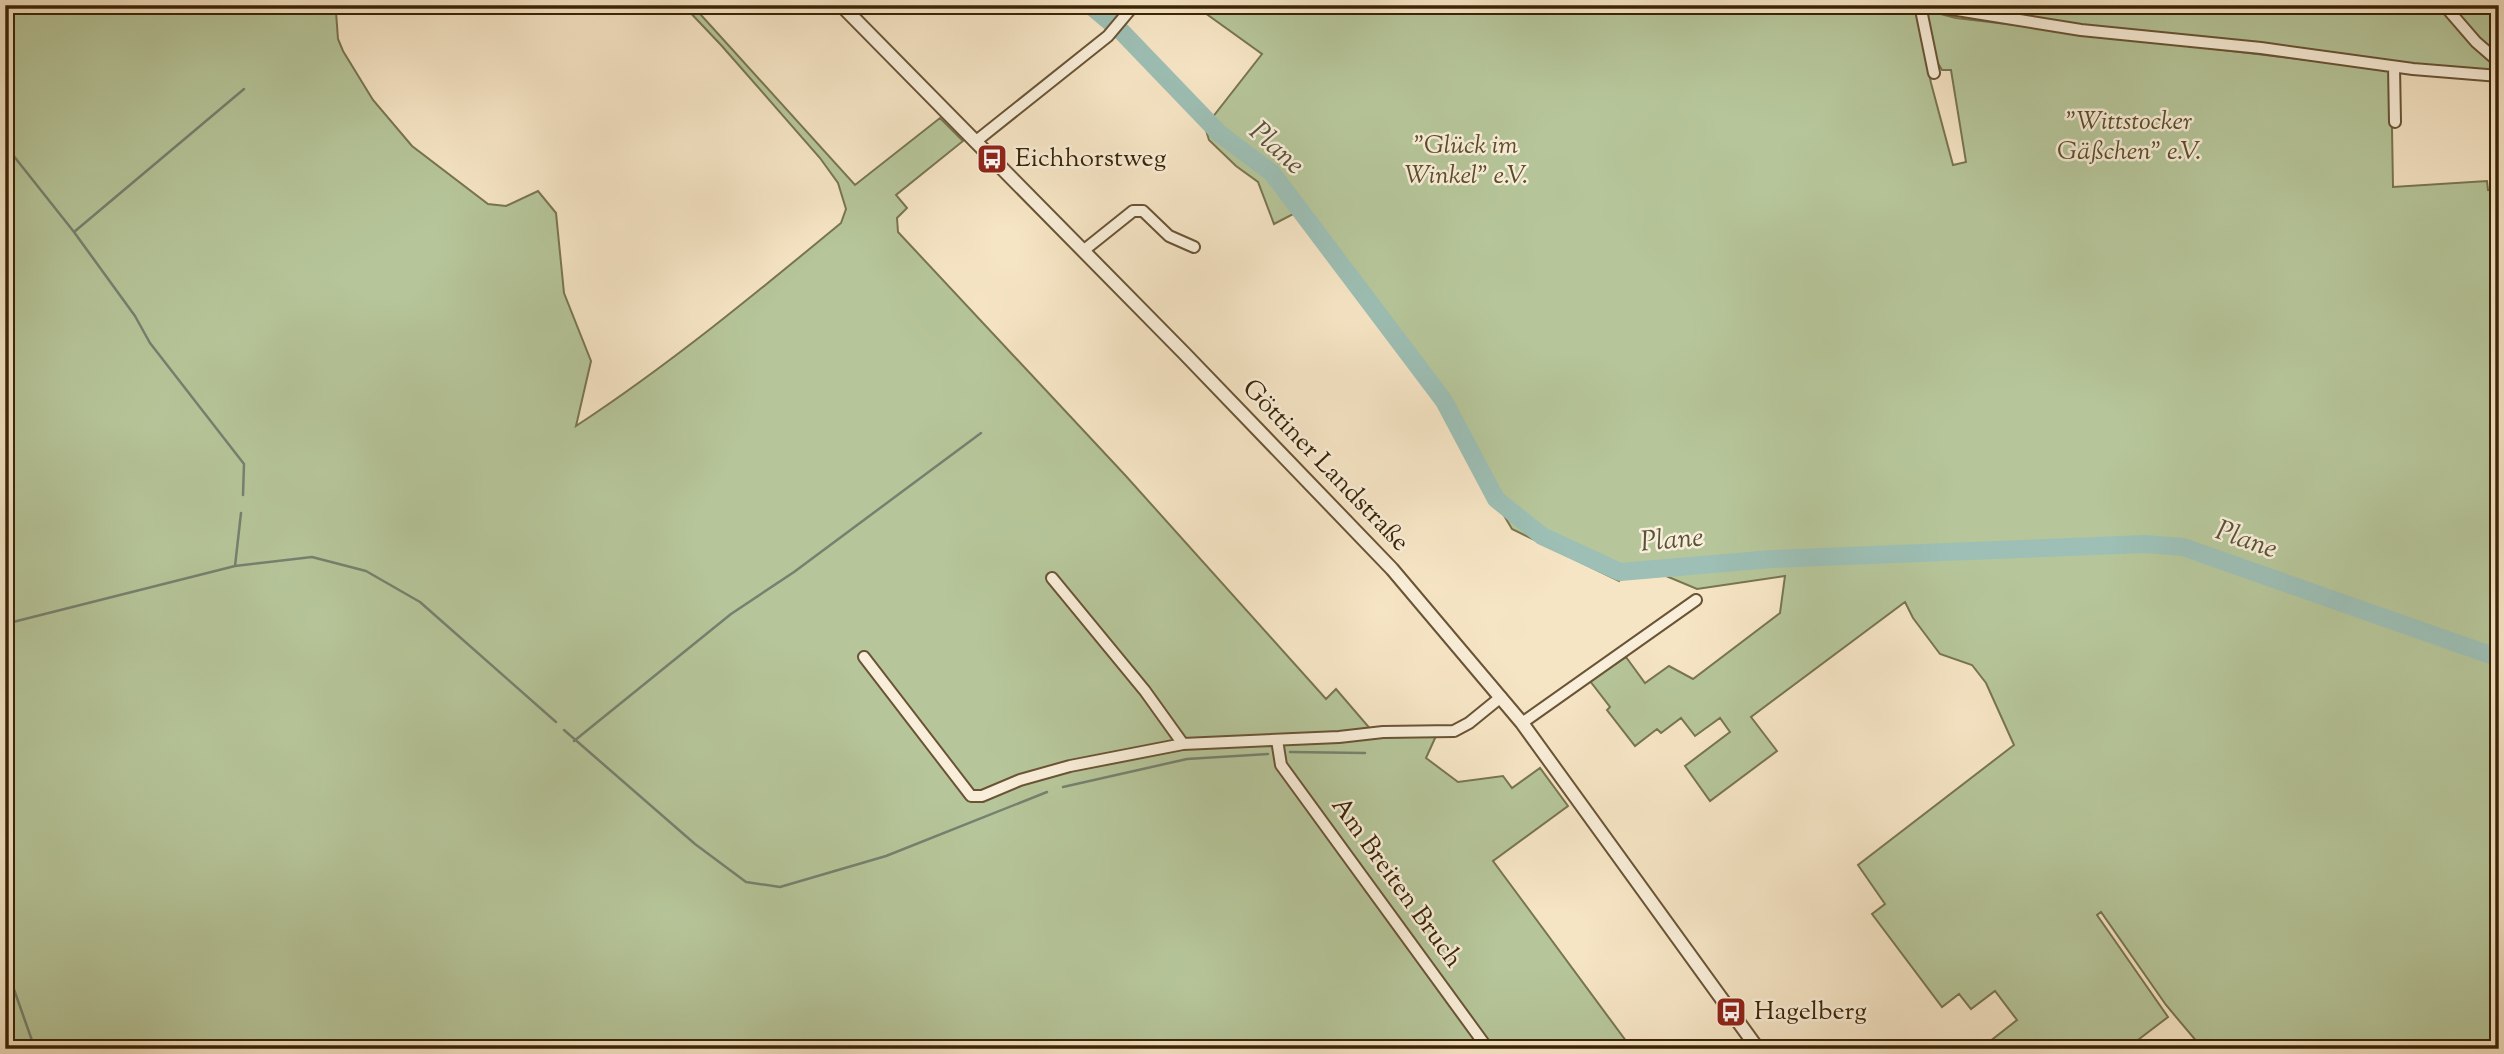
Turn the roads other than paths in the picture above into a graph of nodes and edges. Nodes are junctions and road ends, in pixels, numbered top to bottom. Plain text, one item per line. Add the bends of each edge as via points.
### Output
1 (841, 5) edge
2 (1134, 5) edge
3 (1920, 5) edge
4 (1926, 5) edge
5 (2444, 5) edge
6 (2499, 62) edge
7 (2394, 67) junction
8 (1934, 72) dead end
9 (2499, 76) edge
10 (2395, 122) dead end
11 (975, 142) junction
12 (1194, 247) dead end
13 (1083, 251) junction
14 (1052, 579) dead end
15 (1696, 600) dead end
16 (863, 657) dead end
17 (1501, 697) junction
18 (1522, 723) junction
19 (1277, 740) junction
20 (1183, 744) junction
21 (1488, 1049) edge
22 (1758, 1049) edge

1 - 11 street, Göttiner Landstraße
2 - 11 street via 1108,36
3 - 8 street
4 - 7 street via 2081,30
5 - 6 street
7 - 9 street
7 - 10 street
11 - 13 street, Göttiner Landstraße
12 - 13 street via 1169,236 1143,211 1133,211
13 - 17 street, Göttiner Landstraße via 1366,540
14 - 20 street
15 - 18 street
16 - 20 street via 971,796 1058,768
17 - 18 street, Göttiner Landstraße
17 - 19 street via 1454,731
18 - 22 street, Göttiner Landstraße
19 - 20 street
19 - 21 street, Am Breiten Bruch via 1281,765

